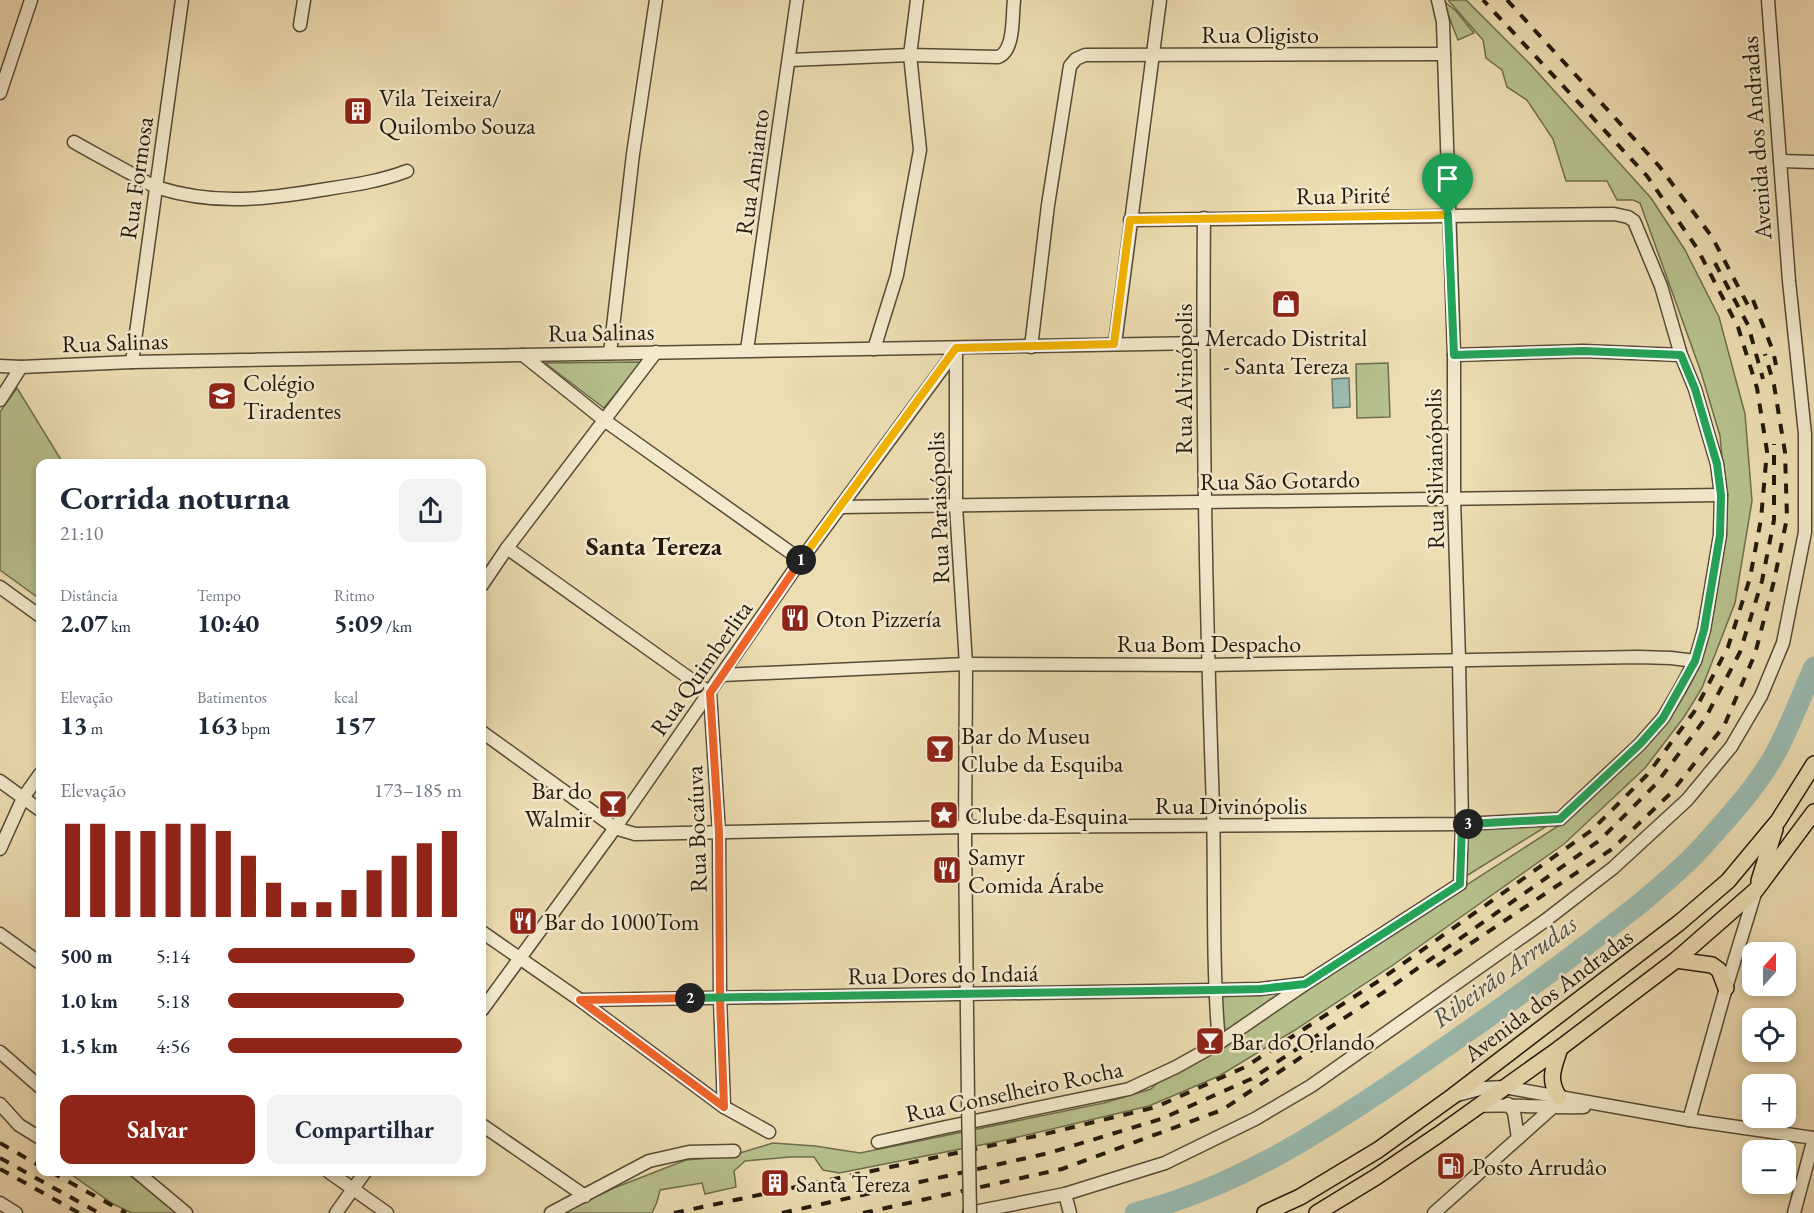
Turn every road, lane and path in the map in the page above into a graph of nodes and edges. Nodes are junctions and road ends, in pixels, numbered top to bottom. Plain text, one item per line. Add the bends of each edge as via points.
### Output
1 (31, 0) edge
2 (182, 0) edge
3 (304, 0) edge
4 (656, 0) edge
5 (797, 0) edge
6 (917, 0) edge
7 (1014, 0) edge
8 (1160, 0) edge
9 (1438, 0) edge
10 (1768, 0) edge
11 (300, 25) dead end
12 (910, 54) junction
13 (1444, 54) junction
14 (1152, 55) junction
15 (790, 60) junction
16 (0, 93) edge
17 (74, 142) dead end
18 (1780, 161) junction
19 (1814, 162) edge
20 (407, 171) dead end
21 (156, 187) junction
22 (1448, 215) junction
23 (1204, 218) junction
24 (1130, 220) junction
25 (1203, 343) junction
26 (1114, 344) junction
27 (1031, 347) junction
28 (874, 349) junction
29 (956, 349) junction
30 (747, 350) junction
31 (656, 352) junction
32 (610, 353) junction
33 (523, 355) junction
34 (1454, 355) junction
35 (1681, 355) junction
36 (132, 362) junction
37 (0, 366) edge
38 (21, 367) junction
39 (0, 400) edge
40 (604, 420) junction
41 (1721, 495) junction
42 (1454, 498) junction
43 (1205, 502) junction
44 (956, 506) junction
45 (840, 507) junction
46 (507, 548) junction
47 (801, 561) junction
48 (486, 579) edge
49 (0, 587) edge
50 (36, 613) edge
51 (1460, 660) junction
52 (1695, 661) junction
53 (966, 664) junction
54 (1208, 665) junction
55 (722, 675) junction
56 (710, 693) junction
57 (486, 735) edge
58 (1814, 764) edge
59 (36, 780) edge
60 (0, 781) edge
61 (23, 798) junction
62 (36, 807) edge
63 (1814, 812) edge
64 (1778, 820) junction
65 (1462, 824) junction
66 (1213, 826) junction
67 (965, 827) junction
68 (615, 828) junction
69 (719, 833) junction
70 (0, 849) edge
71 (1460, 884) joint
72 (1756, 890) junction
73 (0, 934) edge
74 (486, 935) edge
75 (520, 959) junction
76 (36, 960) edge
77 (1676, 960) junction
78 (1305, 984) junction
79 (1726, 988) junction
80 (1215, 990) junction
81 (966, 995) junction
82 (720, 998) junction
83 (580, 1000) junction
84 (486, 1005) edge
85 (1219, 1044) junction
86 (1560, 1048) junction
87 (0, 1052) edge
88 (36, 1084) edge
89 (1504, 1087) junction
90 (1453, 1096) junction
91 (1555, 1103) junction
92 (0, 1104) edge
93 (1508, 1104) junction
94 (1477, 1106) junction
95 (724, 1107) junction
96 (1689, 1120) junction
97 (486, 1128) edge
98 (769, 1132) dead end
99 (36, 1135) edge
100 (1518, 1138) junction
101 (1814, 1138) edge
102 (878, 1142) dead end
103 (734, 1151) dead end
104 (142, 1176) edge
105 (336, 1176) edge
106 (362, 1176) edge
107 (353, 1188) junction
108 (1065, 1194) junction
109 (585, 1196) junction
110 (0, 1203) edge
111 (16, 1213) edge
112 (186, 1213) edge
113 (336, 1213) edge
114 (387, 1213) edge
115 (551, 1213) edge
116 (969, 1213) edge
117 (1070, 1213) edge
118 (1265, 1213) edge
119 (1317, 1213) edge
120 (1434, 1213) edge
121 (1794, 1213) edge

1 - 16 street
2 - 21 street, Rua Formosa
3 - 11 street
4 - 32 street
5 - 15 street, Rua Amianto
6 - 12 street
7 - 12 street via 1010,42 1004,55
8 - 14 street
9 - 13 street
10 - 18 street, Avenida dos Andradas
12 - 15 street
12 - 28 street via 920,150 897,275
13 - 14 street, Rua Oligisto
13 - 22 street, Rua Silvianópolis
14 - 24 street
14 - 27 street, Rua Oligisto via 1085,55 1070,66
15 - 30 street, Rua Amianto
17 - 21 street
18 - 19 street
18 - 108 street, Avenida dos Andradas via 1805,434 1805,531 1783,643 1761,696 1731,747 1687,800 1613,868 1311,1086 1255,1119 1165,1163
20 - 21 street via 361,184 254,200 213,200
21 - 36 street, Rua Formosa
22 - 23 street, Rua Pirité
22 - 34 street, Rua Silvianópolis
22 - 35 street, Rua Pirité via 1628,216 1638,227 1661,286
23 - 24 street, Rua Pirité
23 - 25 street, Rua Alvinópolis
24 - 26 street
25 - 26 street, Rua Salinas
25 - 43 street, Rua Alvinópolis
26 - 27 street, Rua Salinas
27 - 29 street, Rua Salinas
28 - 29 street, Rua Salinas
28 - 30 street, Rua Salinas
29 - 44 street, Rua Paraisópolis
29 - 45 street, Rua Quimberlita
30 - 31 street, Rua Salinas
31 - 32 street, Rua Salinas
31 - 40 street
32 - 33 street, Rua Salinas
33 - 36 street, Rua Salinas
33 - 40 street
34 - 35 street via 1584,351
34 - 42 street, Rua Silvianópolis
35 - 41 street via 1717,464
36 - 38 street, Rua Salinas
37 - 38 street, Rua Salinas
38 - 39 street
40 - 46 street
40 - 47 street
41 - 42 street, Rua São Gotardo
41 - 52 street via 1720,535
42 - 43 street, Rua São Gotardo
42 - 51 street, Rua Silvianópolis
43 - 44 street, Rua São Gotardo
43 - 54 street, Rua Alvinópolis
44 - 45 street, Rua São Gotardo
44 - 53 street, Rua Paraisópolis
45 - 47 street, Rua Quimberlita
46 - 48 street
46 - 56 street
47 - 55 street, Rua Quimberlita
49 - 50 street
51 - 52 street, Rua Bom Despacho via 1638,657
51 - 54 street, Rua Bom Despacho
51 - 65 street, Rua Silvianópolis
52 - 65 street, Rua Divinópolis via 1663,718 1560,819
53 - 54 street, Rua Bom Despacho
53 - 55 street, Rua Bom Despacho
53 - 67 street, Rua Paraisópolis
54 - 66 street, Rua Alvinópolis
55 - 56 street, Rua Quimberlita
56 - 68 street, Rua Quimberlita
56 - 69 street, Rua Bocaíuva
57 - 68 street
58 - 64 main road, Avenida dos Andradas
59 - 61 street
60 - 61 street
61 - 62 street
61 - 70 street
63 - 72 main road, Avenida dos Andradas
64 - 72 main road
64 - 90 main road, Avenida dos Andradas via 1728,881 1679,923
65 - 66 street, Rua Divinópolis
65 - 71 street, Rua Silvianópolis
66 - 67 street, Rua Divinópolis
66 - 80 street, Rua Alvinópolis
67 - 69 street, Rua Divinópolis
67 - 81 street, Rua Paraisópolis
68 - 69 street, Rua Divinópolis via 635,834
68 - 75 street, Rua Quimberlita
69 - 82 street, Rua Bocaíuva
71 - 78 street, Rua Conselheiro Rocha
72 - 77 main road, Avenida dos Andradas
72 - 79 street
73 - 76 street
74 - 75 street
75 - 83 street
75 - 84 street, Rua Quimberlita
77 - 79 main road via 1712,965 1719,970
77 - 86 main road, Avenida dos Andradas
78 - 80 street, Rua Dores do Indaiá
78 - 85 street, Rua Conselheiro Rocha
79 - 96 street
80 - 81 street, Rua Dores do Indaiá
80 - 85 street, Rua Alvinópolis
81 - 82 street, Rua Dores do Indaiá
81 - 116 street, Rua Paraisópolis, bridge
82 - 83 street, Rua Dores do Indaiá
82 - 95 street, Rua Bocaíuva
83 - 95 street
85 - 102 street, Rua Conselheiro Rocha via 1129,1089
86 - 89 main road, Avenida dos Andradas
86 - 91 main road via 1552,1076
87 - 88 street
89 - 90 street
89 - 91 street
89 - 94 main road, Avenida dos Andradas
90 - 118 main road, Avenida dos Andradas via 1378,1150 1300,1197
91 - 93 street
91 - 96 street
91 - 100 street
92 - 99 street
93 - 94 street
93 - 100 street via 1514,1112
94 - 119 main road, Avenida dos Andradas
95 - 98 street
96 - 101 street
97 - 109 street
100 - 120 street
101 - 121 street
103 - 109 street via 689,1152 649,1161
104 - 112 street
105 - 107 street
106 - 107 street
107 - 113 street
107 - 114 street
108 - 116 street, Avenida dos Andradas
108 - 117 street
109 - 115 street
110 - 111 street

